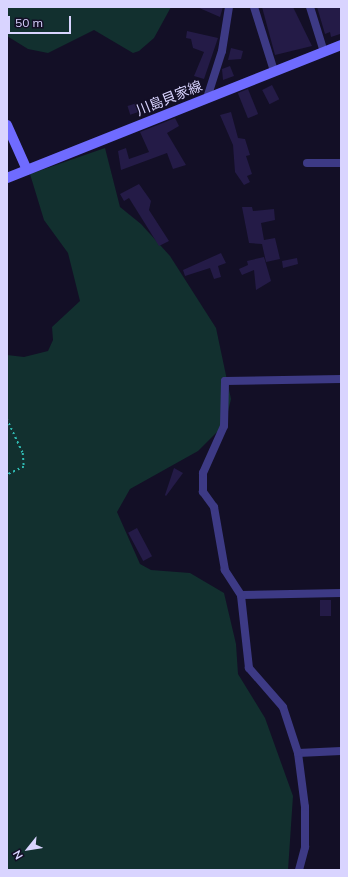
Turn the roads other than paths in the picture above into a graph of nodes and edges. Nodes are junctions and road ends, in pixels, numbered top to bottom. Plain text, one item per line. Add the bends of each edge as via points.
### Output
1 (229, 7) edge
2 (254, 7) edge
3 (310, 7) edge
4 (341, 45) edge
5 (324, 52) junction
6 (274, 72) junction
7 (207, 98) junction
8 (7, 125) edge
9 (307, 163) dead end
10 (341, 163) edge
11 (28, 170) junction
12 (7, 178) edge
13 (341, 379) edge
14 (341, 593) edge
15 (241, 594) junction
16 (341, 751) edge
17 (298, 753) junction
18 (299, 870) edge

1 - 7 street via 222,51
2 - 6 street
3 - 5 street
4 - 5 main road, 川島貝家線
5 - 6 main road, 川島貝家線
6 - 7 main road, 川島貝家線
7 - 11 main road, 川島貝家線
8 - 11 main road
9 - 10 street
11 - 12 main road, 川島貝家線
13 - 15 street via 225,381 224,426 205,466 203,492 214,508 225,570
14 - 15 street
15 - 17 street via 249,668 283,707
16 - 17 street
17 - 18 street via 305,807 305,847

